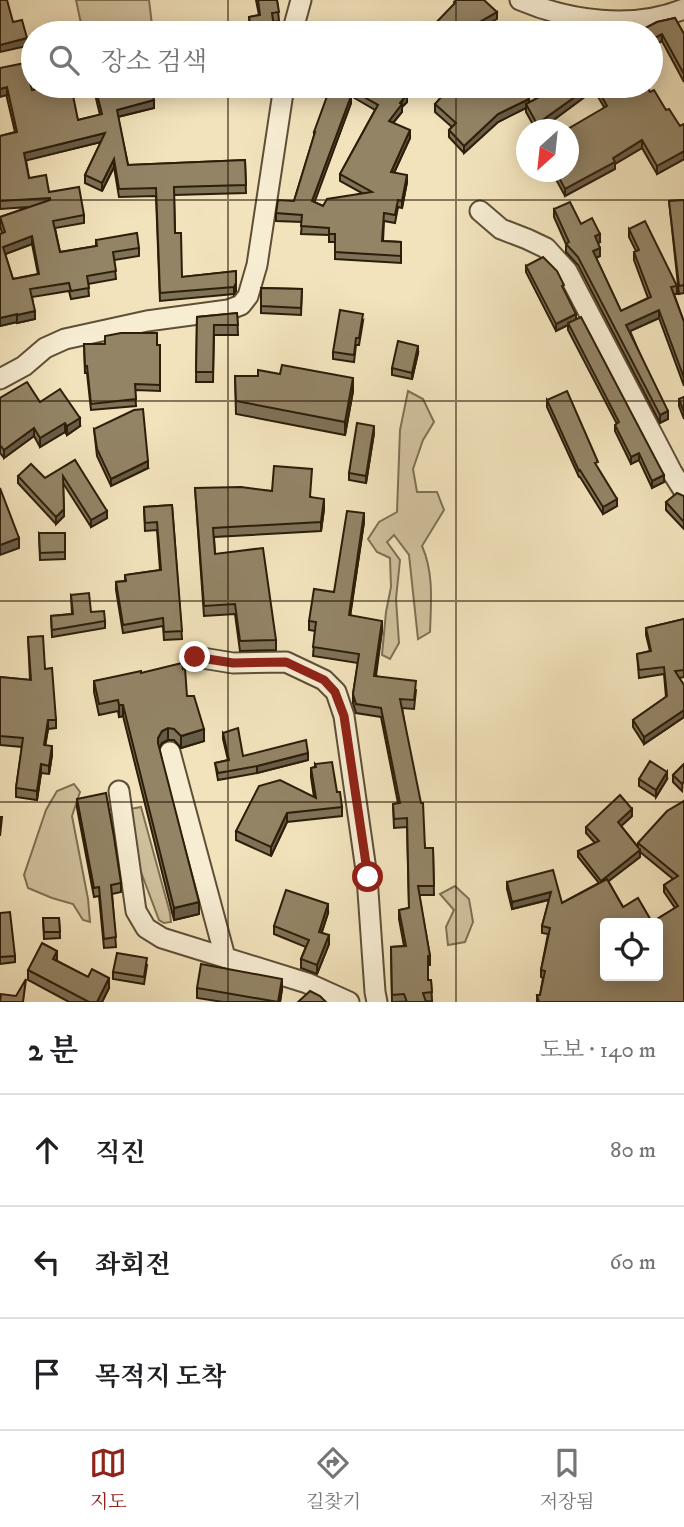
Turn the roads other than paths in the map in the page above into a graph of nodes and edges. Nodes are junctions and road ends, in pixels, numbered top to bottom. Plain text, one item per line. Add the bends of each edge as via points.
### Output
1 (301, 0) edge
2 (520, 0) edge
3 (684, 9) edge
4 (295, 21) edge
5 (282, 98) edge
6 (480, 211) dead end
7 (0, 379) edge
8 (684, 491) edge
9 (195, 657) dead end
10 (170, 752) dead end
11 (120, 790) dead end
12 (225, 957) junction
13 (349, 1002) edge
14 (377, 1002) edge

1 - 4 street
2 - 3 street via 559,14 609,20 644,20
5 - 7 street via 257,265 241,305 65,339
6 - 8 street via 501,229 546,248 567,271
9 - 14 street via 233,663 286,662 324,680 335,692 344,716 368,877
10 - 12 street
11 - 12 street via 136,911 146,928 162,938
12 - 13 street via 307,983

